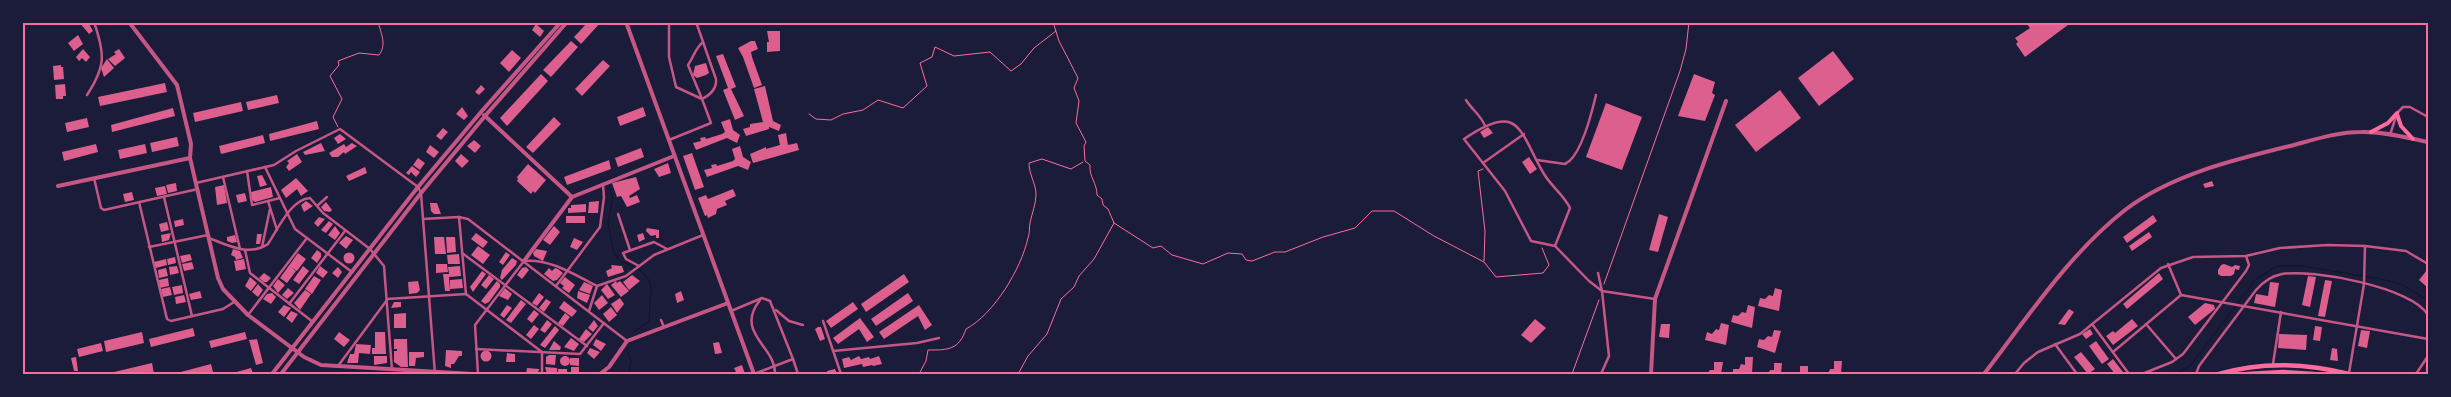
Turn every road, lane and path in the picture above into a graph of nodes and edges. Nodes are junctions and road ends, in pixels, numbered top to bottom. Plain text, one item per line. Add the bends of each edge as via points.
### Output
1 (94, 22) edge
2 (129, 22) edge
3 (378, 22) edge
4 (561, 22) edge
5 (568, 22) edge
6 (626, 22) edge
7 (669, 22) edge
8 (696, 22) edge
9 (1053, 22) edge
10 (1689, 22) edge
11 (1057, 30) junction
12 (703, 42) junction
13 (87, 95) dead end
14 (1596, 95) dead end
15 (702, 99) junction
16 (1466, 100) dead end
17 (1726, 101) dead end
18 (2397, 113) junction
19 (483, 114) junction
20 (809, 114) dead end
21 (2428, 116) edge
22 (1484, 126) junction
23 (339, 130) junction
24 (2370, 132) junction
25 (1524, 134) junction
26 (2390, 135) junction
27 (2413, 139) junction
28 (669, 140) junction
29 (2428, 142) edge
30 (674, 156) junction
31 (190, 158) junction
32 (1537, 160) junction
33 (1085, 161) junction
34 (1483, 163) junction
35 (265, 167) junction
36 (1486, 167) junction
37 (247, 171) junction
38 (223, 177) junction
39 (94, 178) junction
40 (196, 183) junction
41 (603, 185) junction
42 (58, 186) dead end
43 (418, 187) junction
44 (198, 189) junction
45 (421, 194) junction
46 (164, 196) junction
47 (572, 197) junction
48 (280, 198) junction
49 (327, 198) dead end
50 (268, 201) junction
51 (139, 202) junction
52 (317, 206) junction
53 (270, 208) junction
54 (288, 214) junction
55 (618, 214) dead end
56 (459, 217) junction
57 (423, 219) junction
58 (1114, 223) junction
59 (277, 230) junction
60 (345, 231) junction
61 (703, 235) junction
62 (208, 237) junction
63 (307, 238) junction
64 (175, 242) junction
65 (1542, 244) junction
66 (1556, 246) junction
67 (2365, 246) junction
68 (149, 247) junction
69 (262, 247) junction
70 (370, 249) junction
71 (240, 250) junction
72 (245, 250) junction
73 (630, 250) junction
74 (667, 250) junction
75 (462, 253) junction
76 (327, 254) junction
77 (372, 255) junction
78 (2246, 256) junction
79 (524, 261) junction
80 (1484, 262) junction
81 (2168, 264) junction
82 (2428, 264) edge
83 (638, 266) junction
84 (568, 271) junction
85 (352, 272) junction
86 (1598, 273) dead end
87 (2364, 284) junction
88 (505, 285) junction
89 (556, 286) junction
90 (597, 286) junction
91 (269, 288) junction
92 (1602, 291) junction
93 (466, 294) junction
94 (2181, 295) junction
95 (429, 296) junction
96 (387, 299) junction
97 (760, 299) junction
98 (1655, 299) junction
99 (1598, 300) dead end
100 (234, 302) junction
101 (2222, 302) junction
102 (728, 303) junction
103 (289, 304) junction
104 (2245, 306) junction
105 (486, 309) junction
106 (775, 309) junction
107 (730, 311) junction
108 (589, 312) junction
109 (2280, 312) junction
110 (248, 315) junction
111 (2428, 315) edge
112 (192, 316) junction
113 (661, 320) dead end
114 (801, 320) dead end
115 (823, 321) dead end
116 (313, 322) junction
117 (604, 323) junction
118 (795, 324) junction
119 (2092, 324) junction
120 (2146, 324) junction
121 (803, 325) dead end
122 (2357, 326) junction
123 (664, 327) junction
124 (939, 338) dead end
125 (2428, 339) edge
126 (627, 341) junction
127 (2055, 344) junction
128 (587, 346) junction
129 (292, 348) junction
130 (476, 349) junction
131 (833, 351) junction
132 (542, 352) junction
133 (2113, 352) junction
134 (298, 353) junction
135 (2428, 356) edge
136 (793, 359) junction
137 (2176, 359) junction
138 (2273, 364) junction
139 (775, 366) junction
140 (337, 367) junction
141 (392, 370) junction
142 (435, 373) edge
143 (272, 374) edge
144 (281, 374) edge
145 (473, 374) edge
146 (478, 374) edge
147 (542, 374) edge
148 (600, 374) edge
149 (754, 374) edge
150 (775, 374) edge
151 (798, 374) edge
152 (841, 374) edge
153 (919, 374) edge
154 (1018, 374) edge
155 (1572, 374) edge
156 (1601, 374) edge
157 (1651, 374) edge
158 (1984, 374) edge
159 (2015, 374) edge
160 (2077, 374) edge
161 (2129, 374) edge
162 (2142, 374) edge
163 (2196, 374) edge
164 (2220, 374) edge
165 (2247, 374) edge
166 (2314, 374) edge
167 (2349, 374) edge
168 (2416, 374) edge

1 - 13 street via 103,53 96,80
2 - 31 street via 177,85 191,144
3 - 23 path via 384,40 379,55 360,53 338,61 339,65 330,76 342,99 332,117
4 - 19 street
5 - 19 street
6 - 28 street
7 - 15 street via 669,57 676,87
8 - 12 street
9 - 11 path
10 - 92 path via 1680,71
11 - 20 path via 1012,71 990,52 954,56 935,47 932,58 920,63 927,86 903,108 878,100 863,110 831,120 816,119
11 - 33 path via 1059,41 1078,78 1074,88 1079,101 1076,123 1086,142
12 - 15 street via 688,65
12 - 15 street via 716,83 711,93
14 - 32 street via 1584,136 1571,161 1565,164
15 - 28 street via 711,123
16 - 22 street via 1481,116
17 - 98 street
18 - 21 street via 2408,106
18 - 24 main road via 2388,123
18 - 26 street
18 - 27 main road via 2401,126
19 - 43 street
19 - 45 street
19 - 47 street
22 - 25 street via 1510,122
22 - 34 street via 1464,139
23 - 35 street
23 - 43 street via 344,130
24 - 26 street
24 - 158 street via 2334,135 2259,154 2186,178 2136,203 2084,249
25 - 32 street
25 - 34 street
26 - 27 street
27 - 29 street
28 - 30 street
30 - 41 street
30 - 61 street
31 - 39 street
31 - 40 street
32 - 66 street via 1570,208
33 - 58 path via 1090,165 1089,173 1097,194
33 - 153 path via 1071,169 1042,159 1029,163 1036,192 1034,209 1029,238 1016,272 978,323 966,329 962,340 949,350 928,350
34 - 36 street
35 - 37 street
35 - 48 street
36 - 65 street via 1504,191 1529,239
36 - 80 path via 1478,171 1485,231
37 - 38 street
37 - 50 street via 251,204
38 - 40 street
38 - 71 street
39 - 42 street
39 - 51 street via 103,210
40 - 44 street
41 - 47 street
41 - 84 street via 600,227
43 - 45 street
43 - 70 street
44 - 46 street
44 - 62 street
45 - 57 street
45 - 77 street
46 - 51 street
46 - 64 street
47 - 79 street
48 - 50 street
48 - 54 street
49 - 52 street
50 - 53 street
51 - 68 street
52 - 54 street via 308,197 294,205
52 - 60 street
53 - 59 street
53 - 69 street
54 - 59 street
54 - 63 street via 295,229
55 - 73 street
56 - 57 street
56 - 75 street
56 - 79 street via 474,223
57 - 95 street
58 - 80 path via 1153,248 1161,246 1172,255 1203,264 1228,253 1242,254 1246,260 1252,261 1275,252 1285,252 1355,228 1372,211 1394,210 1434,236
58 - 154 path via 1094,259 1074,287 1061,298 1047,334
59 - 69 street via 268,244
60 - 70 street
60 - 76 street
61 - 74 street
61 - 102 street
62 - 64 street
62 - 71 street
62 - 100 street via 220,285
63 - 76 street
63 - 91 street
64 - 68 street
64 - 112 street
65 - 66 street
65 - 80 path via 1548,265 1543,273 1496,277
66 - 92 street
67 - 78 street via 2280,248
67 - 82 street via 2406,251
67 - 87 street
68 - 112 street via 165,317 170,321
69 - 72 street
70 - 77 street
70 - 85 street
71 - 72 street
72 - 91 street via 249,272
73 - 74 street via 654,242
73 - 83 street via 623,253 624,257
74 - 83 street
75 - 88 street
75 - 93 street
76 - 85 street
76 - 103 street
77 - 96 street via 384,266
77 - 134 street
78 - 81 street via 2202,256
78 - 101 street via 2248,269
79 - 84 street via 541,262
79 - 88 street
79 - 89 street
81 - 94 street
81 - 119 street
83 - 90 street via 626,276
84 - 89 street
84 - 90 street
85 - 116 street
86 - 92 street
87 - 104 street via 2304,273 2283,274 2263,283
87 - 111 street via 2400,294 2420,305
87 - 122 street
88 - 105 street
88 - 128 street
89 - 108 street
90 - 108 street
91 - 103 street
91 - 110 street
92 - 98 street
92 - 156 street via 1609,356
93 - 95 street
93 - 105 street
94 - 101 street
94 - 120 street
95 - 96 street
95 - 142 street
96 - 140 street
96 - 141 street
97 - 106 street via 770,301
97 - 107 street
97 - 139 street via 752,312 752,324 757,339
98 - 157 street
99 - 155 path
100 - 110 street
100 - 112 street via 223,309
101 - 104 street
101 - 137 street via 2188,349
102 - 107 street
102 - 123 street
103 - 116 street
104 - 109 street
104 - 163 street
105 - 130 street via 475,325
105 - 132 street
106 - 118 street
106 - 136 street
107 - 149 street
108 - 117 street
109 - 122 street
109 - 138 street
110 - 129 street
113 - 123 street
114 - 118 street
115 - 131 street
116 - 129 street
117 - 126 street
117 - 128 street
118 - 121 street
119 - 127 street
119 - 133 street
120 - 133 street
120 - 137 street
122 - 125 street
122 - 167 street
123 - 126 street
124 - 131 street
126 - 148 street via 609,367
127 - 159 street via 2031,357
127 - 160 street
128 - 132 street via 580,354
129 - 134 street
129 - 143 street
130 - 132 street
130 - 146 street
131 - 152 street
132 - 147 street
133 - 161 street
134 - 140 street via 316,364
134 - 144 street
135 - 168 street
136 - 139 street
136 - 151 street
137 - 162 street
138 - 164 main road
138 - 167 main road via 2316,367
139 - 149 street
139 - 150 street
140 - 141 street
141 - 142 street
142 - 145 street
165 - 166 main road

